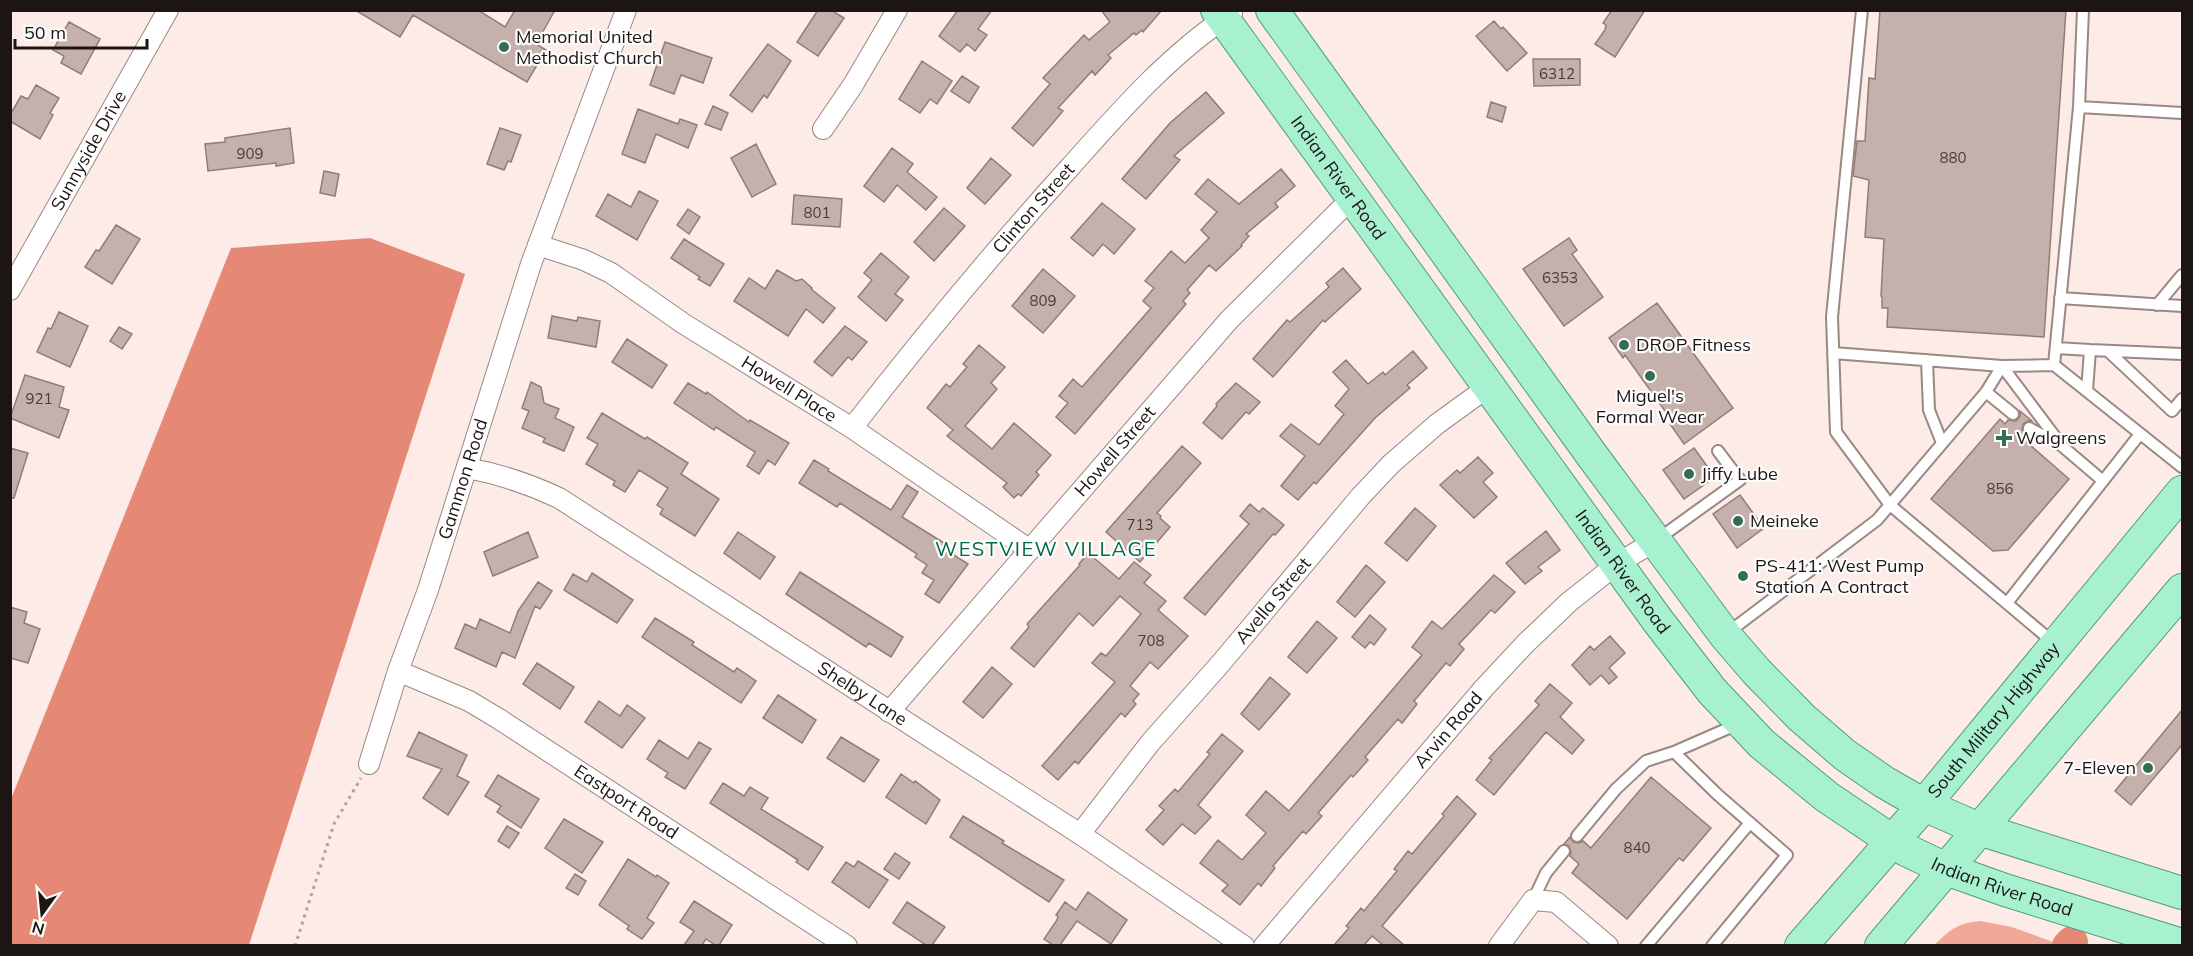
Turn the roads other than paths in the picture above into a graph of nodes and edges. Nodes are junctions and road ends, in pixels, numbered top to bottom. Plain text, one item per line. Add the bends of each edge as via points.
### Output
1 (168, 10) edge
2 (626, 10) edge
3 (897, 10) edge
4 (1272, 10) edge
5 (1862, 10) edge
6 (2083, 10) edge
7 (1226, 13) edge
8 (2079, 107) junction
9 (2182, 113) edge
10 (823, 129) dead end
11 (1352, 199) junction
12 (538, 245) junction
13 (2182, 275) edge
14 (10, 290) edge
15 (2060, 298) junction
16 (2157, 305) junction
17 (2182, 306) edge
18 (2056, 348) junction
19 (2090, 350) junction
20 (2108, 351) junction
21 (1833, 353) junction
22 (2182, 354) edge
23 (1927, 360) junction
24 (2054, 365) junction
25 (2002, 366) junction
26 (1488, 387) junction
27 (2087, 391) junction
28 (1986, 392) junction
29 (2182, 399) edge
30 (2013, 414) dead end
31 (852, 428) junction
32 (2029, 428) dead end
33 (2140, 434) junction
34 (1942, 443) junction
35 (2062, 446) junction
36 (1718, 450) dead end
37 (2182, 467) edge
38 (467, 468) junction
39 (2103, 481) junction
40 (2182, 492) edge
41 (1890, 505) junction
42 (1655, 540) junction
43 (1030, 550) junction
44 (1617, 564) junction
45 (2182, 590) edge
46 (2007, 603) junction
47 (1725, 635) junction
48 (2056, 645) junction
49 (398, 671) junction
50 (889, 712) junction
51 (1741, 723) junction
52 (1674, 752) junction
53 (369, 764) road end
54 (1924, 805) junction
55 (1749, 824) junction
56 (1979, 829) junction
57 (1080, 834) junction
58 (1577, 836) dead end
59 (1893, 842) junction
60 (1564, 851) dead end
61 (1946, 869) junction
62 (2182, 893) edge
63 (1533, 900) junction
64 (847, 945) edge
65 (1244, 945) edge
66 (1264, 945) edge
67 (1499, 945) edge
68 (1608, 945) edge
69 (1646, 945) edge
70 (1712, 945) edge
71 (1801, 945) edge
72 (1881, 945) edge
73 (2182, 945) edge

1 - 14 street, Sunnyside Drive
2 - 12 street, Gammon Road
3 - 10 street
4 - 42 main road
5 - 21 lane via 1832,317
6 - 8 lane
7 - 11 main road, Indian River Road
7 - 31 street, Clinton Street via 1169,62 1015,228
8 - 9 lane
8 - 15 lane
11 - 26 main road, Indian River Road
11 - 43 street, Howell Street via 1229,320
12 - 31 street, Howell Place via 611,273 684,324
12 - 38 street, Gammon Road
13 - 16 lane
15 - 16 lane
15 - 18 lane
16 - 17 lane
18 - 19 lane
18 - 24 lane
19 - 20 lane
19 - 27 lane
20 - 22 lane
20 - 29 lane via 2172,411
21 - 23 lane
21 - 41 lane via 1836,432
23 - 25 lane
23 - 34 lane via 1929,410
24 - 25 lane
24 - 27 lane
25 - 28 lane
25 - 35 lane
26 - 44 main road, Indian River Road
26 - 57 street, Avella Street via 1437,424 1360,497 1150,743
27 - 33 lane
28 - 30 lane
28 - 34 lane
31 - 43 street, Howell Place
32 - 35 lane
33 - 37 lane
33 - 39 lane
34 - 41 lane
35 - 39 lane
36 - 42 lane via 1740,480
38 - 49 street, Gammon Road
38 - 50 street, Shelby Lane via 499,474 559,498
39 - 46 lane
40 - 48 main road, South Military Highway
41 - 46 lane
41 - 47 lane via 1877,520
42 - 44 street, Arvin Road
42 - 47 main road
43 - 50 street, Howell Street
44 - 51 main road, Indian River Road via 1692,668
44 - 66 street, Arvin Road via 1569,602 1498,674
45 - 56 main road
46 - 48 lane
47 - 54 main road via 1755,671 1830,742 1884,782
48 - 54 main road, South Military Highway
49 - 53 street, Gammon Road
49 - 64 street, Eastport Road via 499,718
50 - 57 street, Shelby Lane
51 - 52 lane
51 - 59 main road, Indian River Road via 1793,770
52 - 55 lane
52 - 58 lane via 1646,761 1616,789
54 - 56 main road
54 - 59 main road, South Military Highway
55 - 69 lane
55 - 70 lane via 1787,855
56 - 61 main road
56 - 62 main road
57 - 65 street, Shelby Lane
59 - 61 main road, Indian River Road
59 - 71 main road, South Military Highway
60 - 63 lane via 1546,873
61 - 72 main road
61 - 73 main road, Indian River Road
63 - 67 street
63 - 68 street via 1556,902

